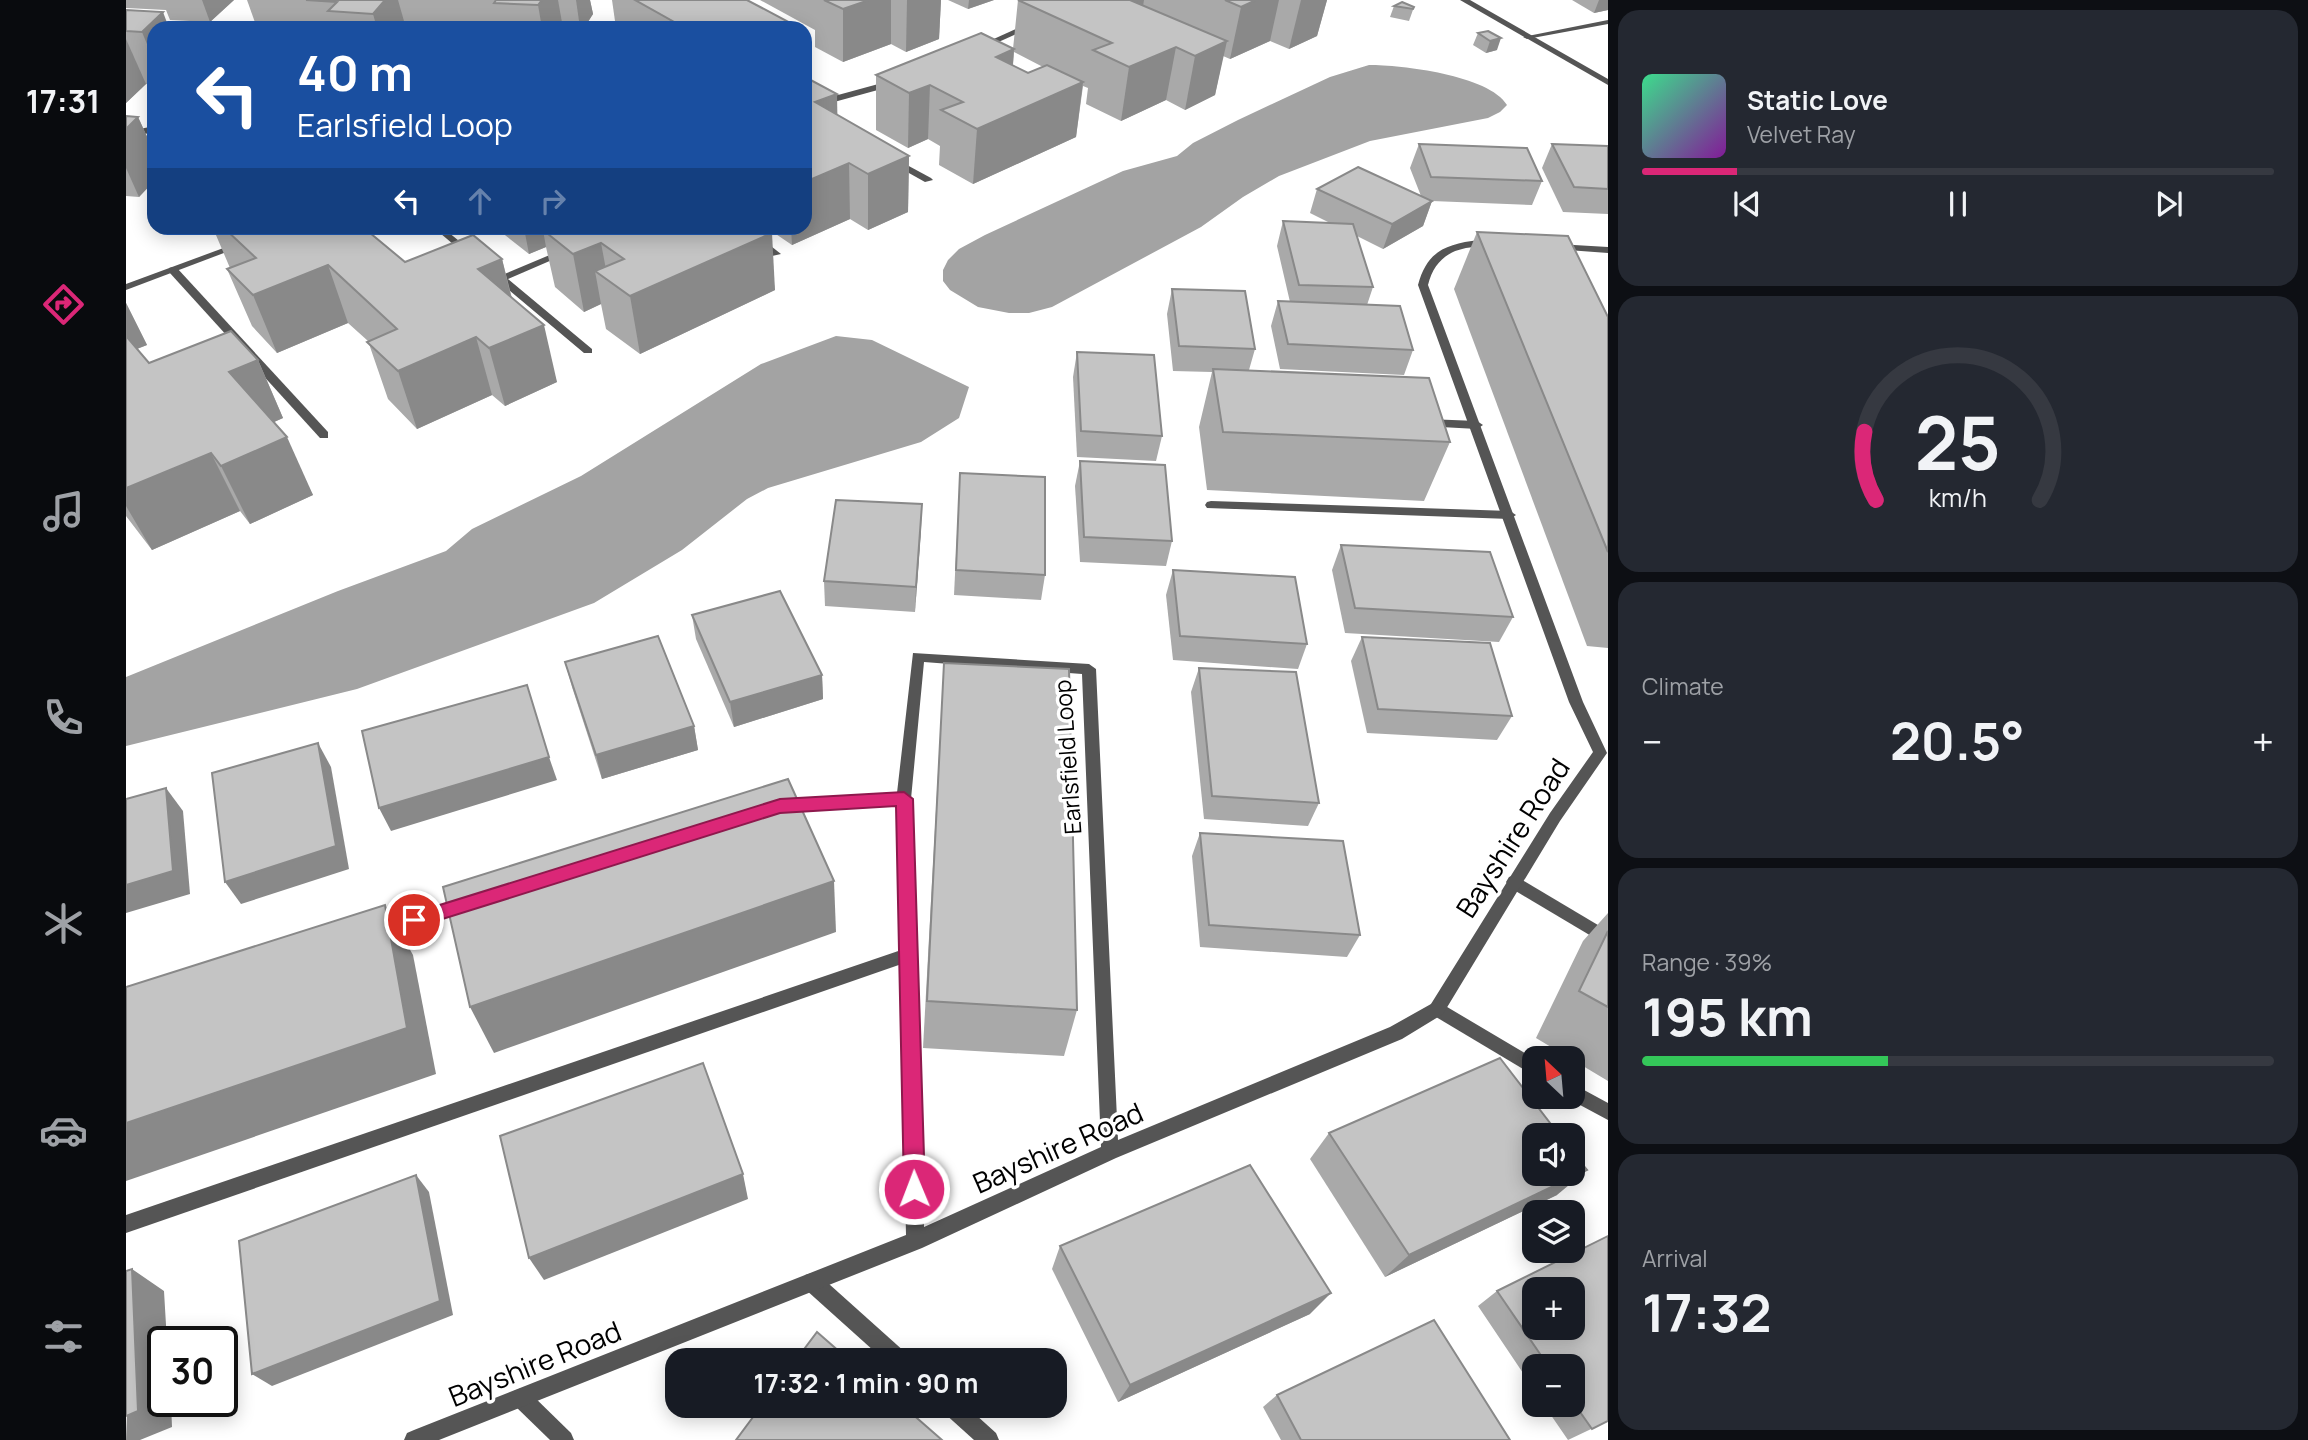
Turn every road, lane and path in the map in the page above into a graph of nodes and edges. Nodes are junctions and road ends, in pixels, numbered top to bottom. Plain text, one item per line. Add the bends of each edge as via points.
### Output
1 (1464, 0) edge
2 (1043, 20) dead end
3 (1608, 22) edge
4 (1527, 37) junction
5 (970, 51) edge
6 (903, 80) edge
7 (1608, 82) edge
8 (817, 105) junction
9 (812, 106) edge
10 (826, 113) edge
11 (147, 130) edge
12 (126, 135) edge
13 (884, 155) edge
14 (928, 180) dead end
15 (446, 235) edge
16 (604, 235) edge
17 (752, 235) edge
18 (250, 241) edge
19 (1512, 245) edge
20 (1535, 246) edge
21 (1608, 250) edge
22 (776, 254) dead end
23 (479, 262) edge
24 (173, 270) junction
25 (490, 270) dead end
26 (500, 279) junction
27 (126, 287) edge
28 (588, 351) dead end
29 (1408, 422) edge
30 (1476, 425) junction
31 (324, 435) dead end
32 (1210, 505) dead end
33 (1510, 515) junction
34 (1604, 752) edge
35 (904, 799) junction
36 (766, 810) edge
37 (1514, 882) junction
38 (486, 898) edge
39 (366, 935) edge
40 (1608, 939) edge
41 (910, 954) junction
42 (1437, 1009) junction
43 (1522, 1060) edge
44 (1586, 1099) edge
45 (1608, 1112) edge
46 (1110, 1152) junction
47 (126, 1224) edge
48 (915, 1241) junction
49 (812, 1282) junction
50 (886, 1348) edge
51 (521, 1398) junction
52 (964, 1418) edge
53 (414, 1440) edge
54 (564, 1440) edge
55 (989, 1440) edge

1 - 4 street
2 - 5 street
3 - 4 street
4 - 7 street
6 - 8 street
8 - 9 street
8 - 10 street
11 - 12 street
13 - 14 street
15 - 23 street
16 - 26 street
17 - 22 street
18 - 24 street
19 - 30 street, Bayshire Road via 1460,246 1438,256 1426,270 1423,285
20 - 21 street
24 - 27 street
24 - 31 street
25 - 26 street
26 - 28 street
29 - 30 street
30 - 33 street, Bayshire Road
32 - 33 street
33 - 34 street, Bayshire Road via 1576,702
34 - 37 street, Bayshire Road
35 - 36 street
35 - 41 street, Earlsfield Loop
35 - 46 street, Earlsfield Loop via 918,657 1088,669
37 - 40 street
37 - 42 street, Bayshire Road
38 - 39 street
41 - 47 street
41 - 48 street, Earlsfield Loop
42 - 43 street
42 - 46 street, Bayshire Road via 1353,1053
44 - 45 street
46 - 48 street, Bayshire Road
48 - 49 street, Bayshire Road
49 - 50 street
49 - 51 street, Bayshire Road
51 - 53 street, Bayshire Road
51 - 54 street
52 - 55 street

